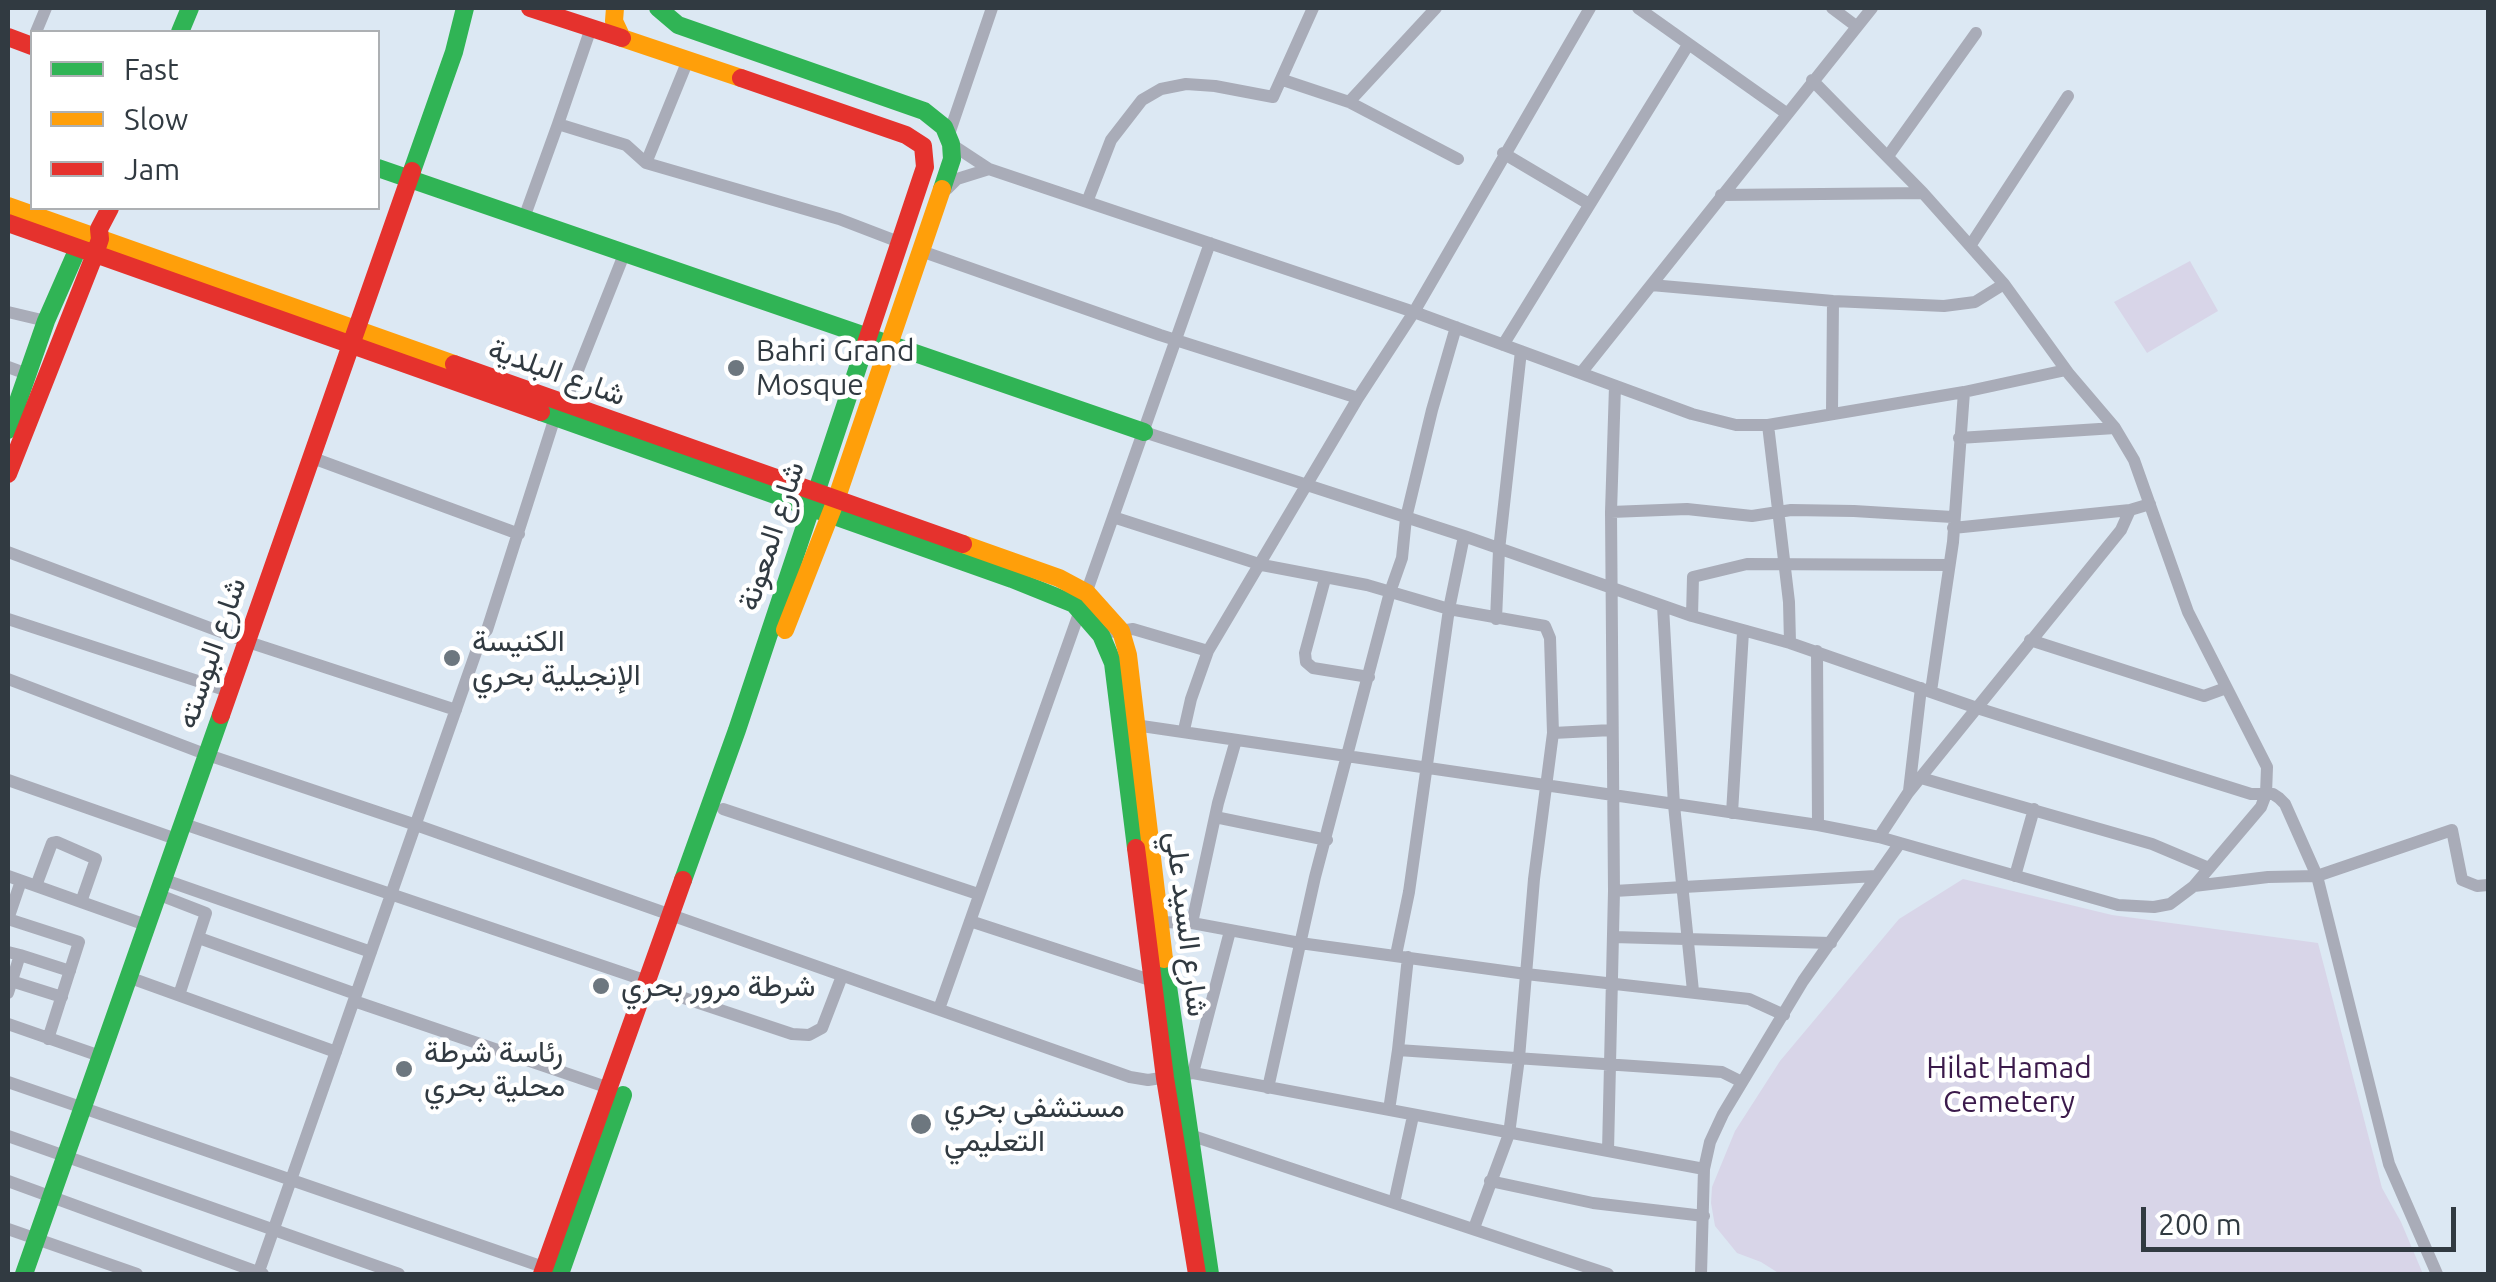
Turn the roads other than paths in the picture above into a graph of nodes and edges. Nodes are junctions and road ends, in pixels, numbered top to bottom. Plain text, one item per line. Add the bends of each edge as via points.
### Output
1 (465, 8) edge
2 (480, 8) edge
3 (530, 8) edge
4 (616, 8) edge
5 (992, 8) edge
6 (1313, 8) edge
7 (1436, 8) edge
8 (1590, 8) edge
9 (1638, 8) edge
10 (1832, 8) edge
11 (1872, 8) edge
12 (663, 13) edge
13 (1856, 26) junction
14 (592, 28) junction
15 (1976, 33) dead end
16 (622, 38) junction
17 (1688, 44) junction
18 (652, 49) junction
19 (454, 52) junction
20 (688, 60) junction
21 (1282, 80) junction
22 (1812, 80) junction
23 (2068, 96) dead end
24 (1349, 102) junction
25 (1786, 113) junction
26 (558, 124) junction
27 (949, 140) junction
28 (1504, 153) junction
29 (1888, 156) junction
30 (1458, 159) dead end
31 (646, 163) junction
32 (990, 168) junction
33 (380, 169) edge
34 (409, 178) junction
35 (1923, 194) junction
36 (1722, 195) junction
37 (938, 198) junction
38 (1088, 202) junction
39 (1589, 204) junction
40 (8, 206) edge
41 (109, 210) edge
42 (524, 218) junction
43 (8, 224) edge
44 (91, 241) junction
45 (899, 242) junction
46 (1210, 243) junction
47 (1970, 246) junction
48 (921, 251) junction
49 (625, 252) junction
50 (2004, 284) junction
51 (1651, 285) junction
52 (1833, 301) junction
53 (8, 312) edge
54 (1414, 312) junction
55 (46, 321) junction
56 (1456, 327) junction
57 (867, 335) junction
58 (352, 337) junction
59 (1176, 338) junction
60 (888, 342) junction
61 (1503, 345) junction
62 (1521, 351) junction
63 (8, 367) edge
64 (2066, 370) junction
65 (1581, 373) junction
66 (28, 374) junction
67 (1615, 386) junction
68 (1964, 392) junction
69 (1358, 398) junction
70 (560, 410) junction
71 (1832, 412) junction
72 (1768, 425) junction
73 (2115, 428) junction
74 (8, 430) edge
75 (1144, 432) junction
76 (1959, 438) junction
77 (310, 457) junction
78 (8, 474) edge
79 (1305, 486) junction
80 (812, 499) junction
81 (2150, 504) junction
82 (832, 506) junction
83 (2130, 510) junction
84 (1611, 512) junction
85 (1776, 513) junction
86 (1114, 517) junction
87 (1406, 518) junction
88 (1953, 523) junction
89 (518, 534) junction
90 (1464, 536) junction
91 (1499, 550) junction
92 (8, 552) edge
93 (1785, 564) junction
94 (1262, 565) junction
95 (1948, 565) junction
96 (1324, 579) junction
97 (1611, 589) junction
98 (1390, 592) junction
99 (1083, 602) junction
100 (1663, 606) junction
101 (1449, 609) junction
102 (1692, 616) junction
103 (1496, 618) junction
104 (8, 619) edge
105 (1120, 631) junction
106 (1744, 632) junction
107 (1100, 635) junction
108 (2030, 640) junction
109 (245, 641) junction
110 (1790, 643) junction
111 (1817, 651) junction
112 (1208, 652) junction
113 (1369, 677) junction
114 (8, 679) edge
115 (2226, 688) junction
116 (1926, 689) junction
117 (228, 690) junction
118 (1978, 708) junction
119 (456, 710) junction
120 (1128, 724) junction
121 (1184, 730) junction
122 (1612, 730) junction
123 (1553, 733) junction
124 (1236, 740) junction
125 (205, 754) junction
126 (1349, 756) junction
127 (1426, 765) junction
128 (1920, 778) junction
129 (8, 780) edge
130 (1548, 785) junction
131 (1908, 793) junction
132 (2266, 794) junction
133 (1612, 795) junction
134 (1674, 805) junction
135 (723, 808) junction
136 (2034, 808) junction
137 (1732, 813) junction
138 (1215, 817) junction
139 (416, 825) junction
140 (1818, 825) junction
141 (179, 831) junction
142 (1879, 837) junction
143 (1327, 840) junction
144 (1900, 843) junction
145 (2210, 868) junction
146 (1876, 876) junction
147 (2015, 876) junction
148 (2317, 876) junction
149 (14, 879) edge
150 (2488, 884) edge
151 (36, 886) junction
152 (2194, 886) junction
153 (159, 887) junction
154 (1684, 888) junction
155 (1614, 891) junction
156 (978, 894) junction
157 (391, 895) junction
158 (81, 902) junction
159 (678, 917) junction
160 (8, 919) edge
161 (970, 921) junction
162 (1160, 922) junction
163 (1192, 923) junction
164 (146, 925) junction
165 (1230, 931) junction
166 (1613, 937) junction
167 (198, 938) junction
168 (1689, 939) junction
169 (1300, 943) junction
170 (1831, 943) junction
171 (371, 952) junction
172 (14, 954) edge
173 (1402, 956) junction
174 (70, 972) junction
175 (1526, 974) junction
176 (842, 976) junction
177 (128, 977) junction
178 (1153, 981) junction
179 (1611, 984) junction
180 (9, 985) edge
181 (654, 985) junction
182 (1693, 991) junction
183 (180, 996) junction
184 (62, 997) junction
185 (355, 997) junction
186 (939, 1009) junction
187 (1784, 1015) junction
188 (8, 1024) edge
189 (48, 1039) junction
190 (1398, 1050) junction
191 (336, 1052) junction
192 (100, 1056) junction
193 (1519, 1058) junction
194 (1608, 1064) junction
195 (1179, 1075) junction
196 (8, 1082) edge
197 (1742, 1082) junction
198 (609, 1088) junction
199 (1268, 1088) junction
200 (82, 1108) junction
201 (1389, 1110) junction
202 (1412, 1116) junction
203 (1187, 1134) junction
204 (1509, 1134) junction
205 (8, 1136) edge
206 (1608, 1151) junction
207 (65, 1156) junction
208 (1704, 1168) junction
209 (291, 1180) junction
210 (8, 1181) edge
211 (1490, 1181) junction
212 (52, 1196) junction
213 (1394, 1203) junction
214 (1704, 1216) junction
215 (1474, 1228) junction
216 (8, 1229) edge
217 (274, 1230) junction
218 (36, 1239) junction
219 (555, 1273) edge
220 (24, 1274) edge
221 (137, 1274) edge
222 (260, 1274) edge
223 (400, 1274) edge
224 (1197, 1274) edge
225 (1210, 1274) edge
226 (1608, 1274) edge
227 (1701, 1274) edge
228 (2436, 1274) edge

1 - 19 main road
2 - 19 main road
3 - 14 main road, شارع المعونة
4 - 16 main road
5 - 27 street
6 - 21 street
7 - 24 street
8 - 28 street
9 - 17 street
10 - 13 street
11 - 13 street
12 - 18 main road via 668,38
12 - 27 main road via 705,35 924,111
13 - 22 street
14 - 16 main road, شارع المعونة
14 - 26 street
15 - 29 street
16 - 18 main road, شارع المعونة
17 - 25 street
17 - 39 street
18 - 20 main road, شارع المعونة
19 - 34 main road, شارع البوسته
20 - 31 street
20 - 45 main road, شارع المعونة via 917,140 925,167
21 - 24 street
21 - 38 street via 1273,97 1186,84 1142,100 1112,140
22 - 25 street
22 - 29 street
23 - 47 street
24 - 30 street
25 - 36 street
26 - 31 street via 626,146
26 - 42 street
27 - 32 street
27 - 37 main road, شارع المعونة via 952,159
28 - 39 street
28 - 54 street
29 - 35 street
31 - 45 street
32 - 37 street via 957,179
32 - 38 street
33 - 34 main road
34 - 42 main road
34 - 58 main road, شارع البوسته
35 - 36 street
35 - 47 street
36 - 51 street
37 - 48 main road, شارع المعونة
38 - 46 street
39 - 61 street
40 - 44 main road, شارع البلدية
41 - 44 main road
42 - 49 main road
43 - 44 main road, شارع البلدية
44 - 55 main road
44 - 58 main road, شارع البلدية
44 - 78 main road
45 - 57 main road, شارع المعونة
46 - 54 street
46 - 59 street
47 - 50 street
48 - 59 street
48 - 60 main road, شارع المعونة
49 - 57 main road
49 - 70 street
50 - 52 street via 1962,306
50 - 64 street
51 - 52 street
51 - 65 street
52 - 71 street
53 - 55 street
54 - 56 street
54 - 69 street
55 - 66 main road
56 - 61 street
56 - 87 street
57 - 60 main road
57 - 80 main road, شارع المعونة
58 - 70 main road, شارع البلدية
58 - 77 main road, شارع البوسته
59 - 69 street
59 - 75 street
60 - 75 main road
60 - 82 main road, شارع المعونة
61 - 62 street
62 - 65 street
62 - 91 street
63 - 66 street
64 - 68 street
64 - 73 street
65 - 67 street
66 - 74 main road
67 - 72 street via 1707,418
67 - 84 street
68 - 71 street
68 - 76 street
69 - 79 street
70 - 80 main road, شارع البلدية
70 - 89 street
71 - 72 street
72 - 85 street
73 - 76 street
73 - 81 street
75 - 79 street
75 - 86 street
76 - 88 street
77 - 89 street
77 - 109 main road, شارع البوسته
79 - 87 street
79 - 94 street
80 - 82 main road, شارع البلدية
80 - 159 main road, شارع المعونة
81 - 83 street
81 - 115 street via 2188,612
82 - 99 main road, شارع البلدية via 922,540 1058,578
82 - 135 main road, شارع المعونة
83 - 88 street
83 - 108 street via 2122,530
84 - 85 street
84 - 97 street
85 - 88 street via 1854,511
85 - 93 street
86 - 94 street
86 - 99 street
87 - 90 street
87 - 98 street
88 - 95 street
89 - 119 street
90 - 91 street
90 - 101 street
91 - 97 street
91 - 103 street
92 - 109 street
93 - 95 street
93 - 102 street via 1747,564 1694,578
93 - 110 street
94 - 96 street
94 - 112 street
95 - 116 street
96 - 98 street
96 - 113 street via 1306,662
97 - 100 street
97 - 122 street
98 - 101 street
98 - 113 street
99 - 105 main road
99 - 107 main road, شارع السيد علي
99 - 156 street
100 - 102 street
100 - 134 street
101 - 103 street
101 - 127 street
102 - 106 street
103 - 123 street via 1545,626
104 - 117 street
105 - 107 street
105 - 112 street
105 - 120 main road, شارع السيد علي via 1128,655
106 - 110 street
106 - 137 street
107 - 120 main road, شارع السيد علي
108 - 115 street via 2204,696
108 - 118 street
109 - 117 main road, شارع البوسته
109 - 119 street
110 - 111 street
111 - 116 street
111 - 140 street
112 - 121 street
113 - 126 street
114 - 125 street
115 - 132 street via 2263,756
116 - 118 street
116 - 131 street
117 - 125 main road, شارع البوسته
118 - 128 street
118 - 132 street
119 - 139 street
120 - 121 street
120 - 162 main road, شارع السيد علي
120 - 178 main road, شارع السيد علي
121 - 124 street
122 - 123 street
122 - 133 street
123 - 130 street
124 - 126 street
124 - 138 street
125 - 139 street
125 - 141 main road, شارع البوسته
126 - 127 street
126 - 143 street
127 - 130 street
127 - 173 street
128 - 131 street
128 - 136 street
129 - 141 street
130 - 133 street
130 - 175 street
131 - 142 street
132 - 145 street
132 - 148 street via 2285,804
133 - 134 street
133 - 155 street
134 - 137 street
134 - 154 street
135 - 156 street
135 - 159 main road, شارع المعونة
136 - 145 street
136 - 147 street
137 - 140 street
138 - 143 street
138 - 163 street
139 - 157 street
139 - 159 street
140 - 142 street
141 - 153 main road, شارع البوسته
141 - 157 street
142 - 144 street
143 - 169 street
144 - 146 street
144 - 147 street
145 - 152 street
146 - 154 street
146 - 170 street
147 - 152 street via 2139,908 2170,904
148 - 150 street via 2452,830 2462,880
148 - 152 street
148 - 228 street via 2388,1164
149 - 151 street
149 - 160 street
151 - 158 street
151 - 158 street via 58,842 96,858
153 - 164 main road, شارع البوسته
153 - 167 street via 206,913
153 - 171 street
154 - 155 street
154 - 168 street
155 - 166 street
156 - 161 street
157 - 171 street
157 - 181 street
158 - 164 street
159 - 176 street
159 - 181 main road, شارع المعونة
160 - 174 street via 79,942
161 - 178 street
161 - 186 street
162 - 163 street
162 - 195 main road, شارع السيد علي
163 - 165 street
164 - 177 main road, شارع البوسته
165 - 169 street
165 - 195 street
166 - 168 street
166 - 179 street
167 - 183 street
167 - 185 street
168 - 170 street
168 - 182 street
169 - 173 street
169 - 199 street
170 - 187 street
171 - 185 street
172 - 174 street
172 - 180 street
173 - 175 street
173 - 190 street
174 - 184 street
175 - 179 street
175 - 193 street
176 - 181 street via 822,1028 810,1035
176 - 186 street
177 - 183 street
177 - 192 main road, شارع البوسته
178 - 195 main road, شارع السيد علي
179 - 182 street
179 - 194 street
180 - 184 street
181 - 198 main road, شارع المعونة
181 - 219 main road, شارع المعونة
182 - 187 street via 1749,999
183 - 191 street
184 - 189 street
185 - 191 street
185 - 198 street
186 - 195 street via 1130,1076
187 - 197 street
188 - 189 street
189 - 192 street
190 - 193 street
190 - 201 street
191 - 209 street
192 - 200 main road, شارع البوسته
193 - 194 street
193 - 204 street
194 - 197 street via 1722,1072
194 - 206 street
195 - 199 street
195 - 203 main road, شارع السيد علي
195 - 224 main road, شارع السيد علي
196 - 200 street
197 - 208 street via 1716,1128
198 - 219 main road, شارع المعونة
199 - 201 street
200 - 207 main road, شارع البوسته
200 - 209 street
201 - 202 street
202 - 204 street
202 - 213 street
203 - 213 street
203 - 225 main road, شارع السيد علي
204 - 206 street
204 - 211 street
205 - 207 street
206 - 208 street
207 - 212 main road, شارع البوسته
207 - 217 street
208 - 214 street
209 - 217 street
209 - 219 street
210 - 212 street
211 - 214 street via 1593,1203
211 - 215 street
212 - 218 main road, شارع البوسته
212 - 222 street
213 - 215 street
214 - 227 street
215 - 226 street
216 - 218 street
217 - 222 street
217 - 223 street
218 - 220 main road, شارع البوسته
218 - 221 street

